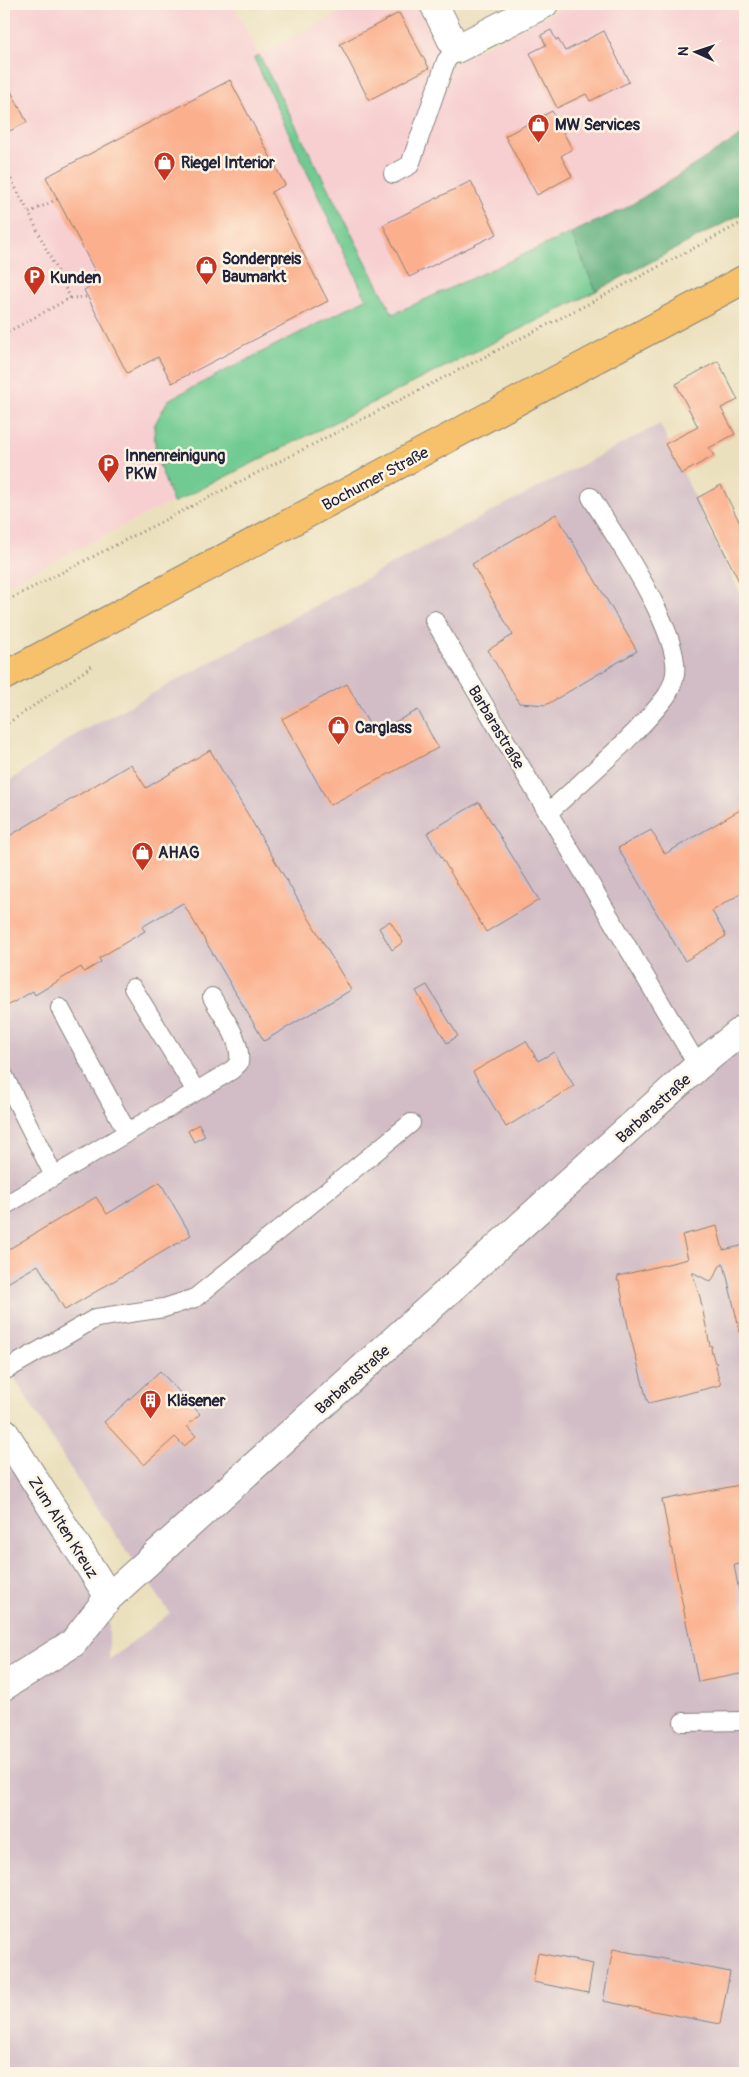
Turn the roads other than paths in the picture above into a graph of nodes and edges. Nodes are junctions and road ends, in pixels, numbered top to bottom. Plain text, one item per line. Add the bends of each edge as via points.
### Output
1 (434, 4) edge
2 (544, 4) edge
3 (456, 48) junction
4 (394, 174) dead end
5 (745, 279) edge
6 (591, 497) dead end
7 (434, 620) dead end
8 (4, 676) edge
9 (548, 813) junction
10 (132, 988) dead end
11 (212, 997) dead end
12 (60, 1008) dead end
13 (745, 1028) edge
14 (698, 1066) junction
15 (4, 1076) edge
16 (196, 1092) junction
17 (10, 1104) edge
18 (410, 1123) dead end
19 (127, 1132) junction
20 (54, 1176) junction
21 (4, 1206) edge
22 (4, 1372) edge
23 (4, 1432) edge
24 (109, 1597) junction
25 (4, 1686) edge
26 (745, 1721) edge
27 (683, 1722) dead end

1 - 3 street
2 - 3 street
3 - 4 lane via 446,61 410,165
5 - 8 main road, Bochumer Straße
6 - 9 lane via 666,627 674,654 675,674 666,697 629,737
7 - 9 lane, Barbarastraße
9 - 14 lane, Barbarastraße
10 - 16 lane
11 - 16 lane via 238,1042 239,1063
12 - 19 lane
13 - 14 street, Barbarastraße
14 - 24 street, Barbarastraße
15 - 17 lane
16 - 19 lane
17 - 20 lane
18 - 22 lane via 195,1298 164,1308 96,1318
19 - 20 lane
20 - 21 lane
23 - 24 street, Zum Alten Kreuz
24 - 25 street, Barbarastraße via 73,1643
26 - 27 lane

